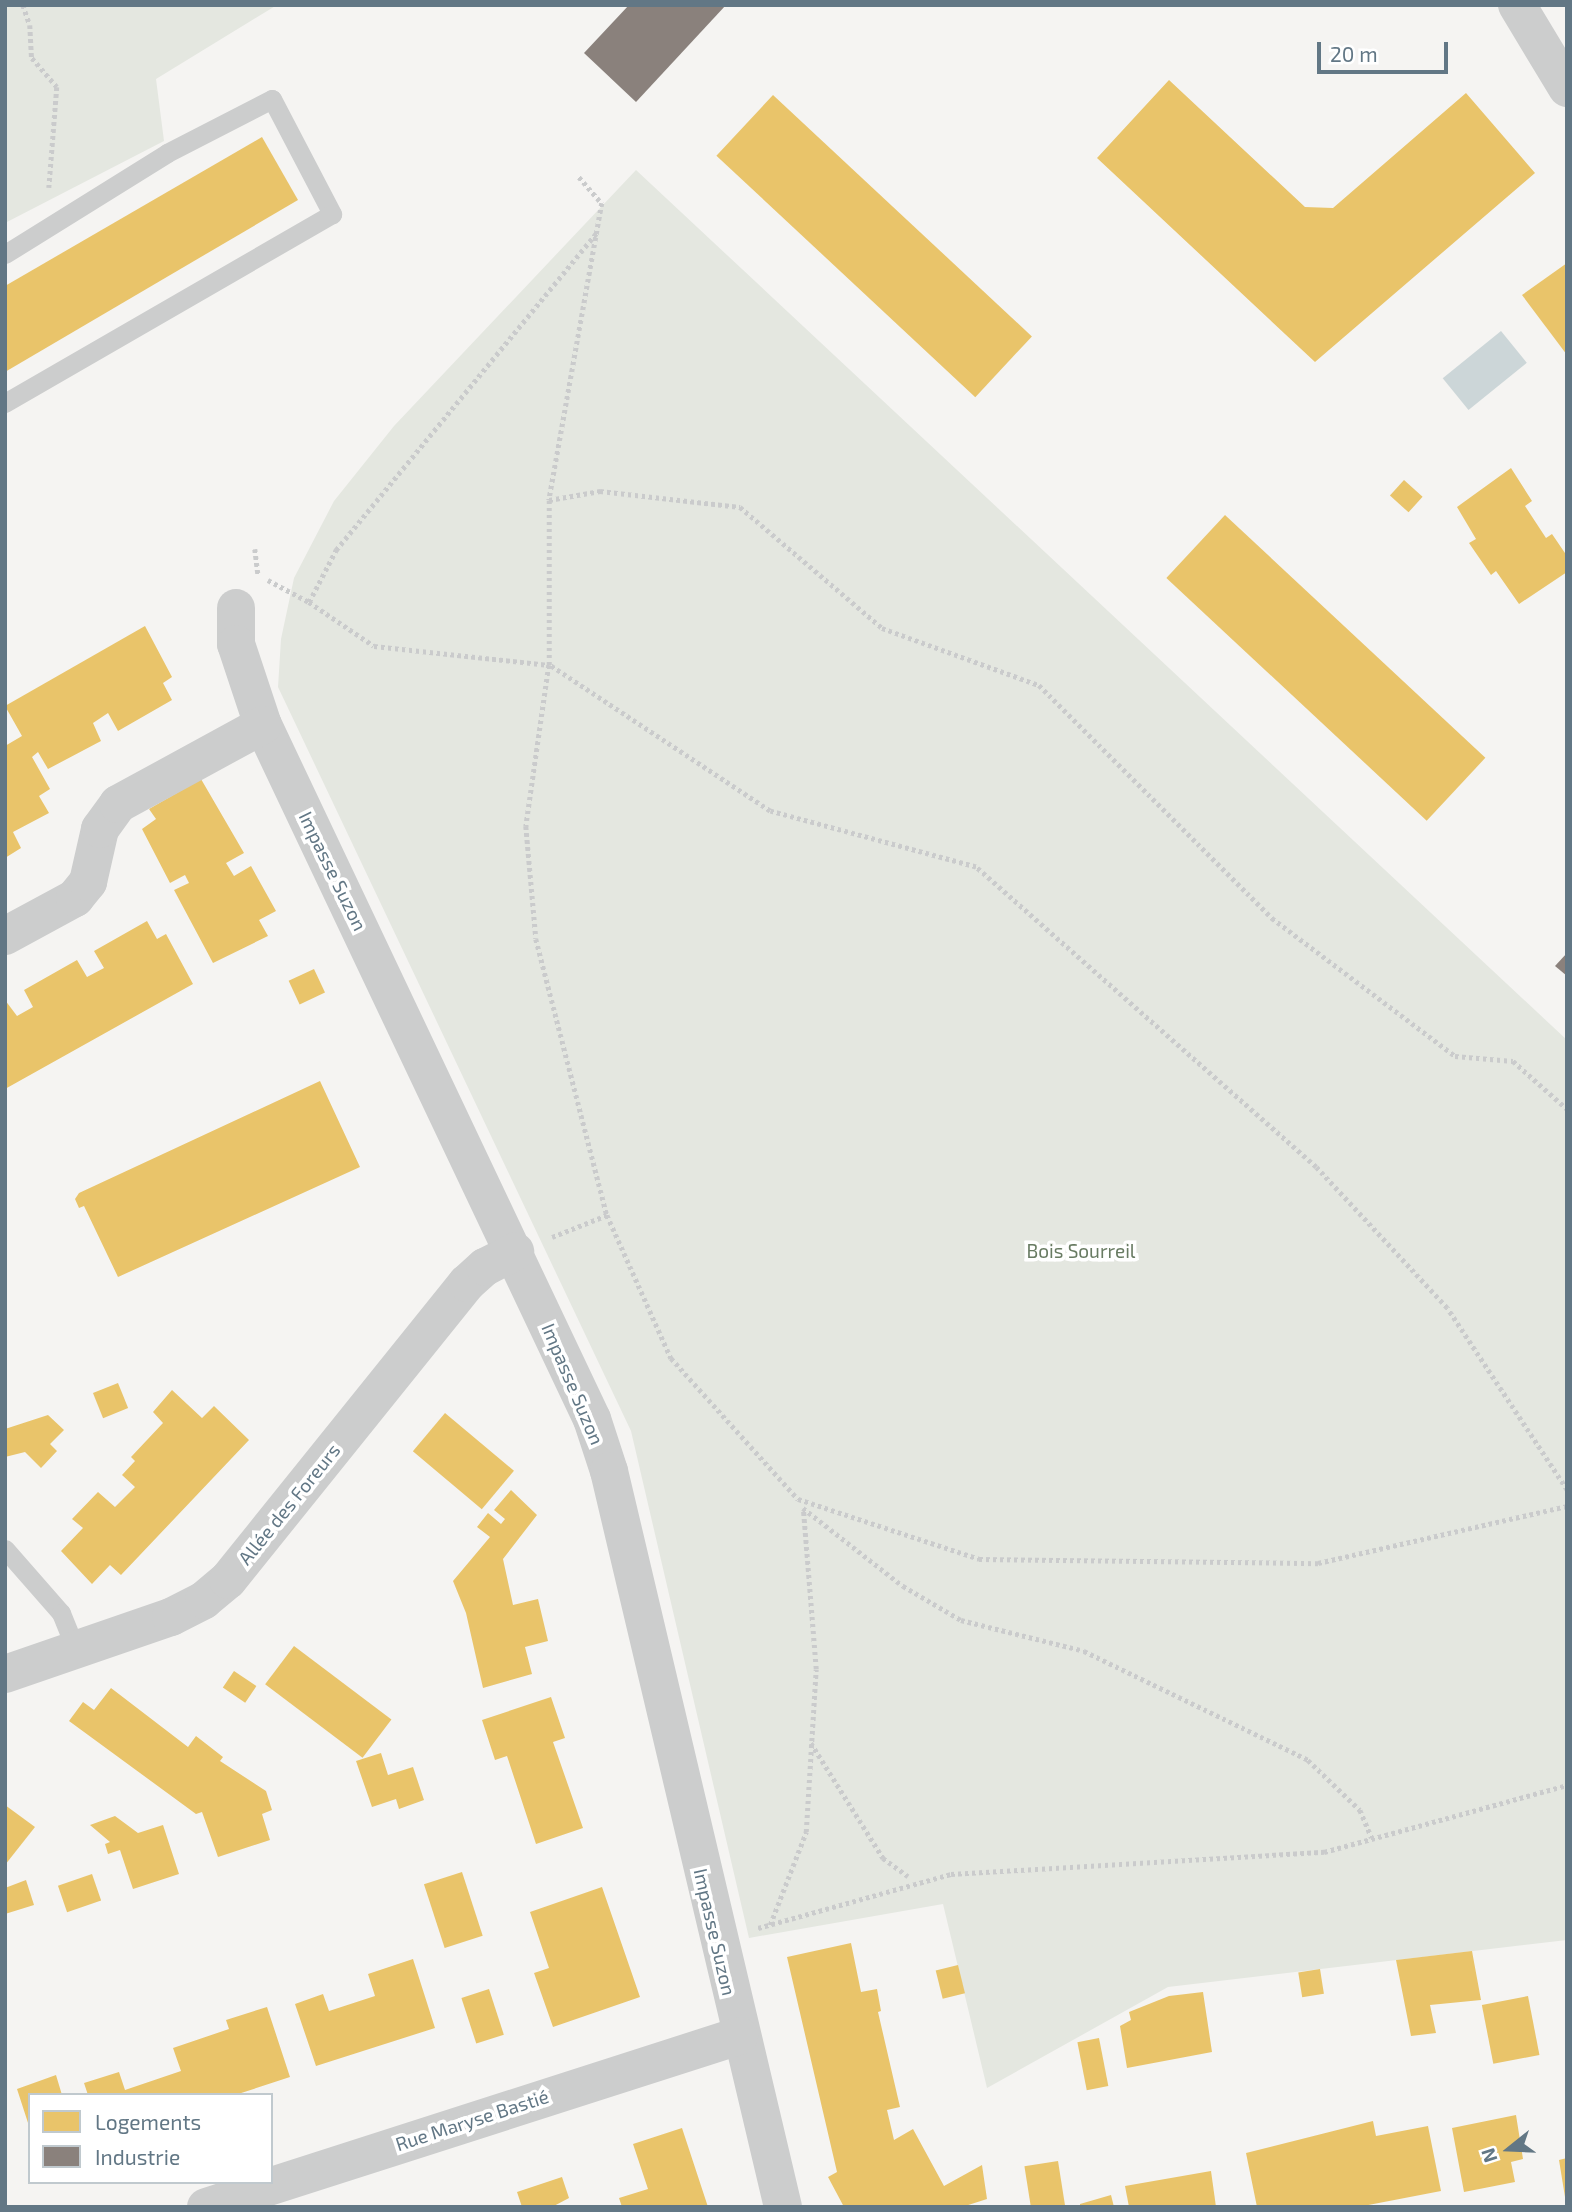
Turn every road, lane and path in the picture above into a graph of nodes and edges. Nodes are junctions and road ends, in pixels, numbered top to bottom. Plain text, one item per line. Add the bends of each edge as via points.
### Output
1 (23, 5) edge
2 (1517, 5) edge
3 (1567, 88) edge
4 (579, 177) dead end
5 (45, 230) junction
6 (597, 232) junction
7 (5, 254) edge
8 (5, 403) edge
9 (549, 500) junction
10 (255, 549) dead end
11 (309, 602) junction
12 (236, 608) dead end
13 (550, 665) junction
14 (263, 725) junction
15 (5, 936) edge
16 (1567, 1109) edge
17 (607, 1215) junction
18 (515, 1252) junction
19 (1567, 1490) edge
20 (1567, 1506) edge
21 (5, 1549) edge
22 (76, 1650) junction
23 (5, 1674) edge
24 (810, 1741) junction
25 (1567, 1785) edge
26 (1373, 1839) junction
27 (908, 1876) dead end
28 (770, 1925) junction
29 (717, 1938) junction
30 (739, 2036) junction
31 (206, 2207) edge
32 (783, 2207) edge

1 - 5 path via 33,58 57,87
2 - 3 street
4 - 6 path via 602,203
5 - 7 lane
5 - 8 lane via 167,153 272,99 332,214
6 - 9 path
6 - 11 path via 336,550
9 - 13 path
9 - 16 path via 600,491 740,507 882,628 1039,685 1272,918 1455,1056 1513,1062
10 - 11 path via 257,576 292,589
11 - 13 path via 374,646
12 - 14 street, Impasse Suzon via 236,644
13 - 17 path via 526,826 536,939
13 - 19 path via 770,811 976,867 1316,1167 1447,1308
14 - 15 street via 118,804 100,830 88,883 75,898
14 - 18 street, Impasse Suzon
17 - 18 path
17 - 20 path via 671,1358 798,1499 979,1559 1318,1563
18 - 22 street, Allée des Foreurs via 485,1266 467,1283 228,1580 204,1600 171,1617
18 - 29 street, Impasse Suzon via 592,1419 609,1471
21 - 22 lane via 61,1613
22 - 23 street, Allée des Foreurs
24 - 26 path via 816,1669 803,1508 903,1586 961,1620 1084,1651 1308,1760 1360,1810
24 - 27 path via 883,1858
24 - 28 path via 806,1832
25 - 26 path
26 - 28 path via 1324,1852 951,1874
28 - 29 path
29 - 30 street, Impasse Suzon
30 - 31 street, Rue Maryse Bastié
30 - 32 street, Impasse Suzon

